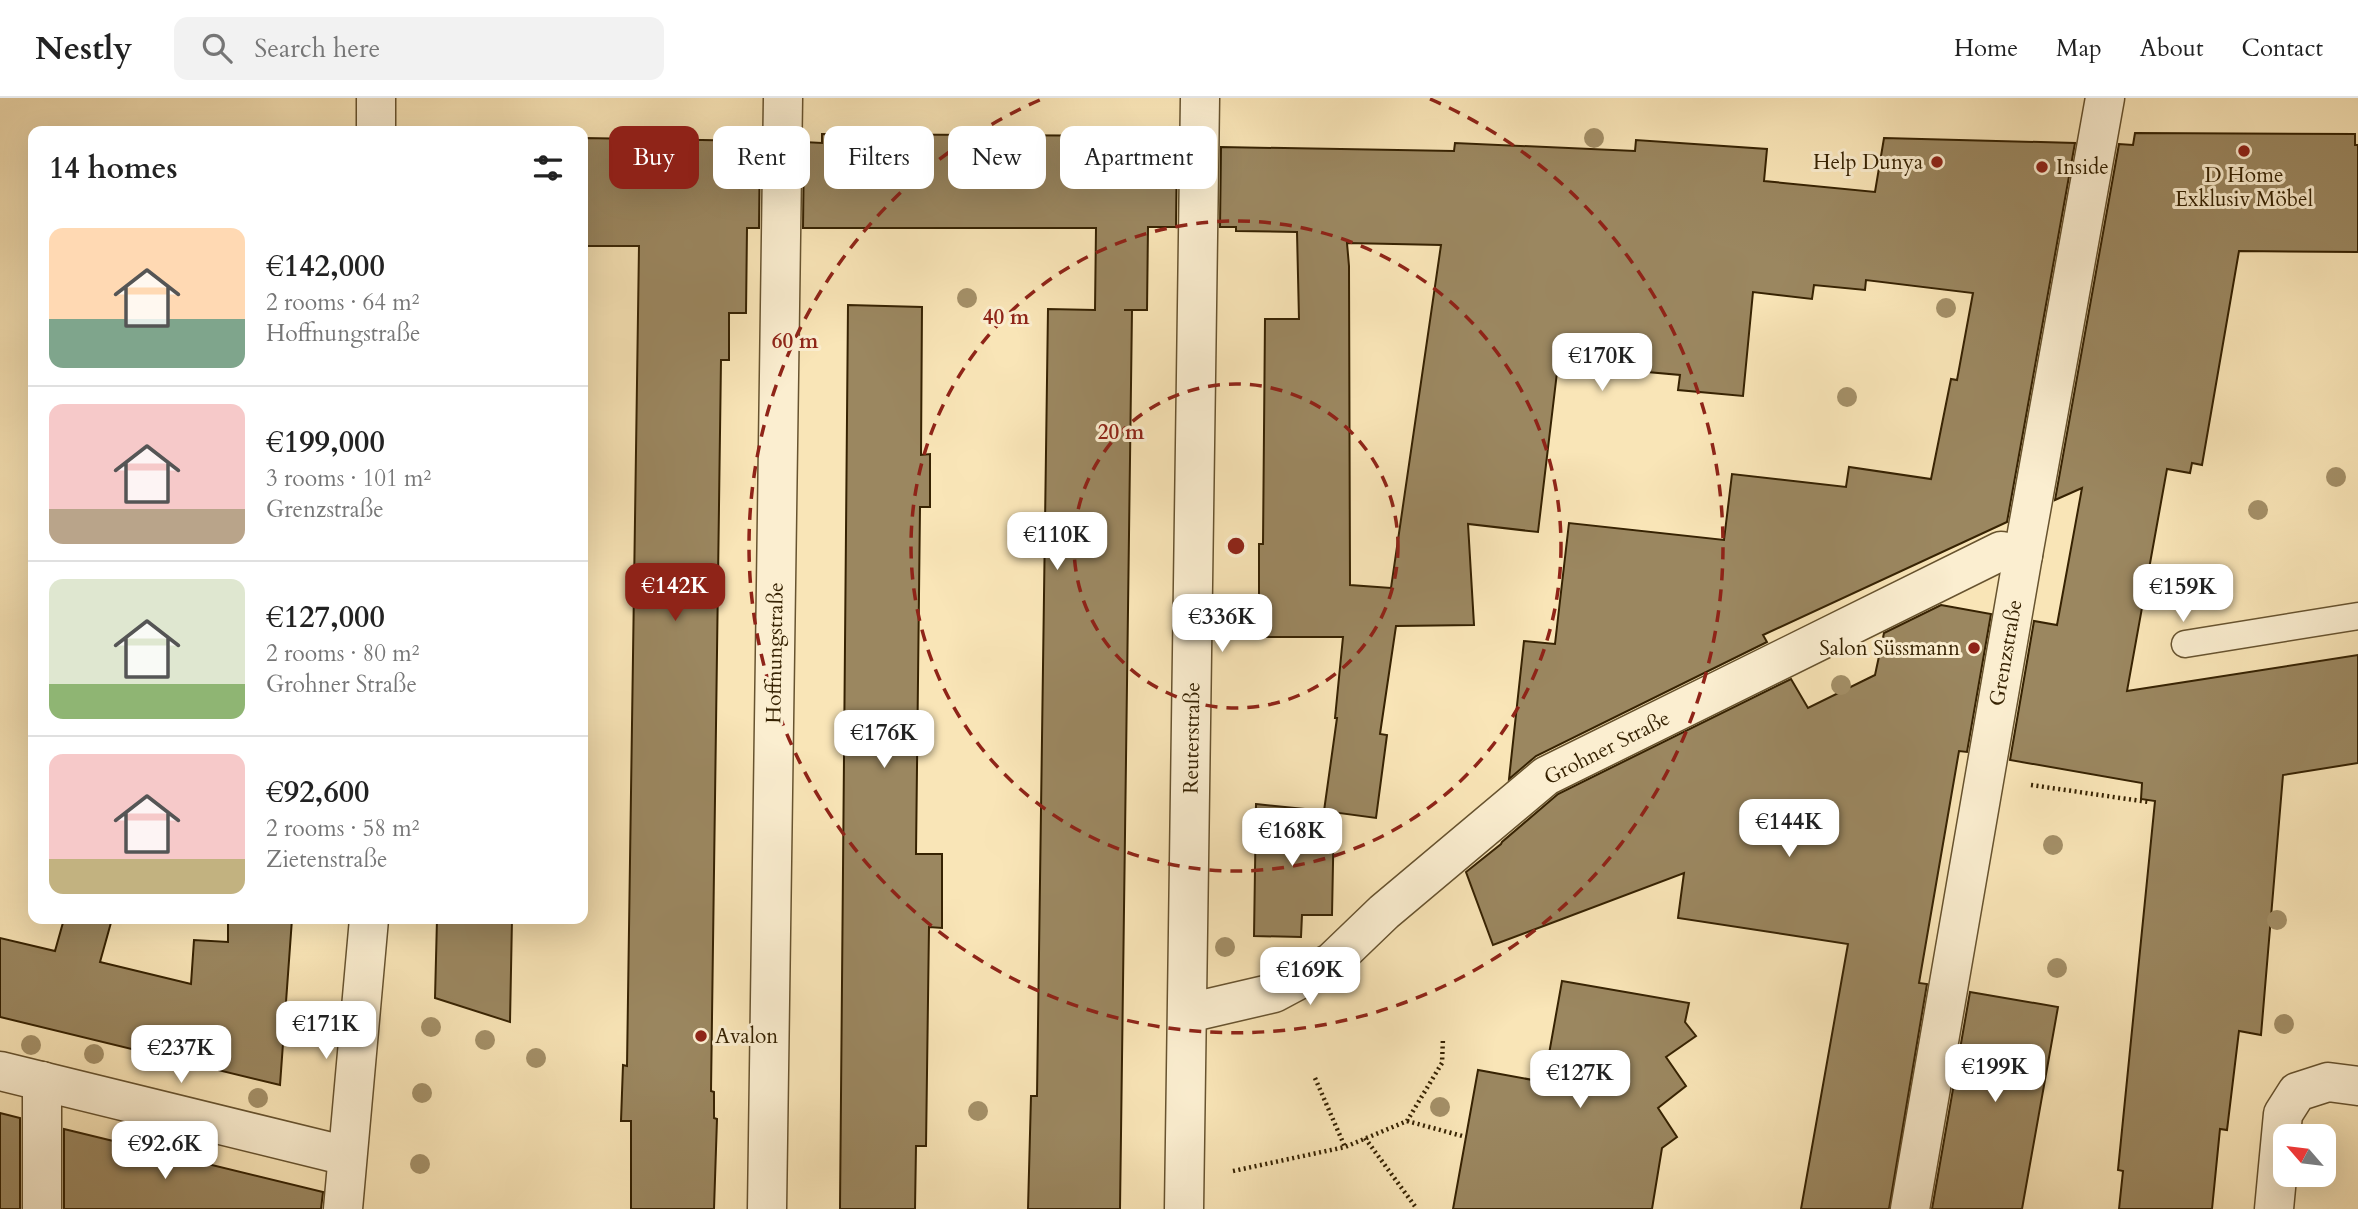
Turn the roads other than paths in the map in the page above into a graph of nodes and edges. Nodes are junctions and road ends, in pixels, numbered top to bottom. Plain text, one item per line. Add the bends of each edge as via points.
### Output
1 (376, 98) edge
2 (783, 98) edge
3 (1200, 98) edge
4 (2105, 98) edge
5 (376, 126) edge
6 (2022, 555) junction
7 (2358, 616) edge
8 (2185, 644) dead end
9 (369, 924) edge
10 (1188, 1013) junction
11 (0, 1071) edge
12 (42, 1081) junction
13 (2358, 1086) edge
14 (347, 1156) junction
15 (1184, 1195) edge
16 (42, 1209) edge
17 (343, 1209) edge
18 (767, 1209) edge
19 (1910, 1209) edge
20 (2274, 1209) edge

1 - 5 street
2 - 18 street, Hoffnungstraße
3 - 10 street, Reuterstraße
4 - 6 street, Grenzstraße
6 - 10 street, Grohner Straße via 2001,551 1546,776 1384,912 1332,962 1274,993
6 - 19 street, Grenzstraße
7 - 8 lane
9 - 14 street
10 - 15 street, Reuterstraße
11 - 12 street
12 - 14 street
12 - 16 street
13 - 20 street via 2328,1082 2297,1093 2283,1114
14 - 17 street

